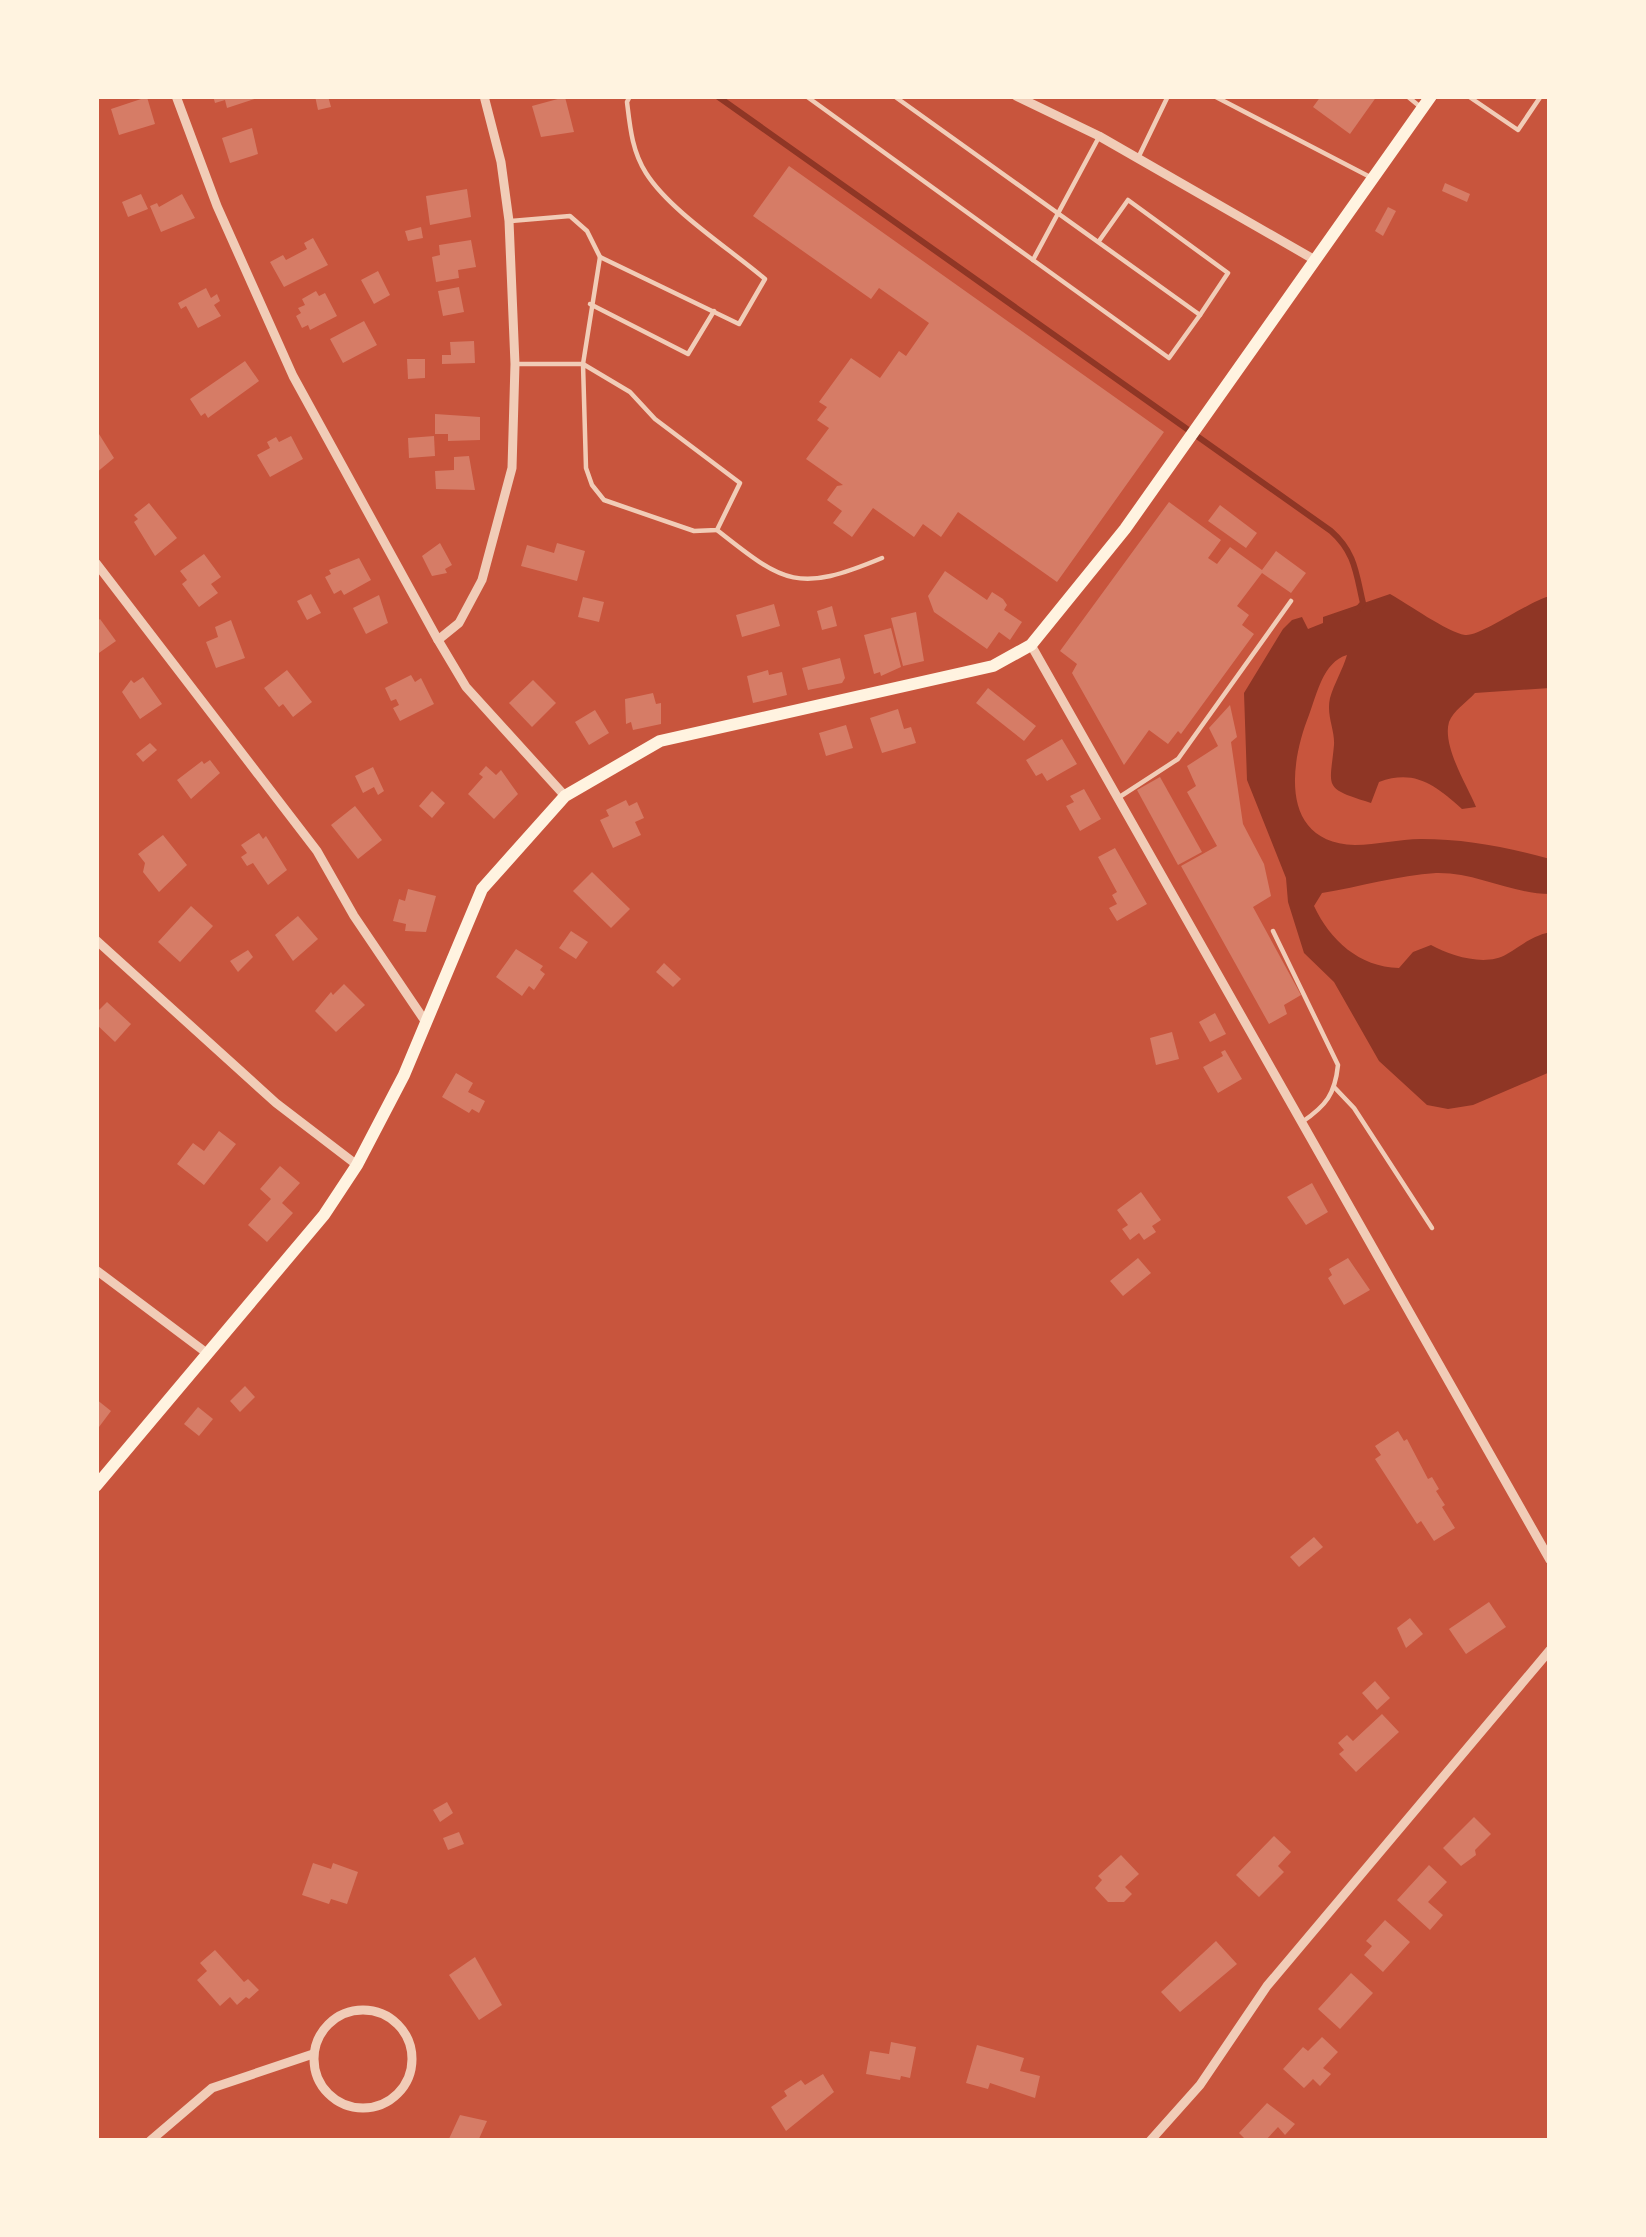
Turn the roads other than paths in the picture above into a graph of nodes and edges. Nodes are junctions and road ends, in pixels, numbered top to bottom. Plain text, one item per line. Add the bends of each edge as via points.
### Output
1 (176, 96) edge
2 (484, 96) edge
3 (630, 96) edge
4 (806, 96) edge
5 (894, 96) edge
6 (1016, 96) edge
7 (1168, 96) edge
8 (1214, 96) edge
9 (1406, 96) edge
10 (1468, 96) edge
11 (1541, 96) edge
12 (1427, 102) edge
13 (1100, 136) junction
14 (1138, 159) junction
15 (1372, 178) junction
16 (1059, 212) junction
17 (509, 221) junction
18 (1100, 241) junction
19 (599, 257) junction
20 (1034, 260) junction
21 (1315, 260) junction
22 (590, 304) junction
23 (714, 311) junction
24 (1200, 315) junction
25 (515, 364) junction
26 (583, 364) junction
27 (717, 530) junction
28 (882, 558) dead end
29 (96, 562) edge
30 (1291, 601) dead end
31 (438, 640) junction
32 (1031, 645) junction
33 (565, 796) junction
34 (1118, 798) junction
35 (1274, 931) dead end
36 (96, 940) edge
37 (425, 1021) junction
38 (1336, 1088) junction
39 (1301, 1122) junction
40 (357, 1165) junction
41 (1432, 1228) dead end
42 (96, 1270) edge
43 (208, 1354) junction
44 (96, 1486) edge
45 (1550, 1560) edge
46 (1550, 1650) edge
47 (313, 2054) junction
48 (150, 2141) edge
49 (1150, 2141) edge

1 - 31 street via 293,376
2 - 17 street
3 - 23 lane via 631,142 647,176 765,279 739,323
4 - 20 lane
5 - 16 lane
6 - 13 street
7 - 14 lane
8 - 15 lane
9 - 12 lane
10 - 11 lane via 1518,130
12 - 15 main road
13 - 14 street
13 - 16 lane
14 - 21 street
15 - 21 main road
16 - 18 lane
16 - 20 lane
17 - 19 lane via 570,216
17 - 25 street
18 - 24 lane
18 - 24 lane via 1128,200 1228,273
19 - 22 lane
19 - 23 lane
20 - 24 lane via 1169,358
21 - 32 main road via 1125,529
22 - 23 lane via 688,354
22 - 26 lane
25 - 26 lane
25 - 31 street via 512,468 482,580 459,623
26 - 27 lane via 630,392 740,483
26 - 27 lane via 586,468 604,500 694,531
27 - 28 lane via 785,578 838,576
29 - 37 street via 317,851
30 - 34 lane via 1178,759
31 - 33 street via 466,687
32 - 33 main road via 993,666 660,741
32 - 34 street
33 - 37 main road via 482,889
34 - 39 street
35 - 38 lane via 1329,1041
36 - 40 street
37 - 40 main road
38 - 39 lane
38 - 41 lane
39 - 45 street
40 - 43 main road
42 - 43 street
43 - 44 main road
46 - 49 street via 1267,1986 1200,2085
47 - 47 street via 320,2084 359,2108 394,2097 412,2065 397,2023 366,2009 333,2020
47 - 48 street via 212,2088

